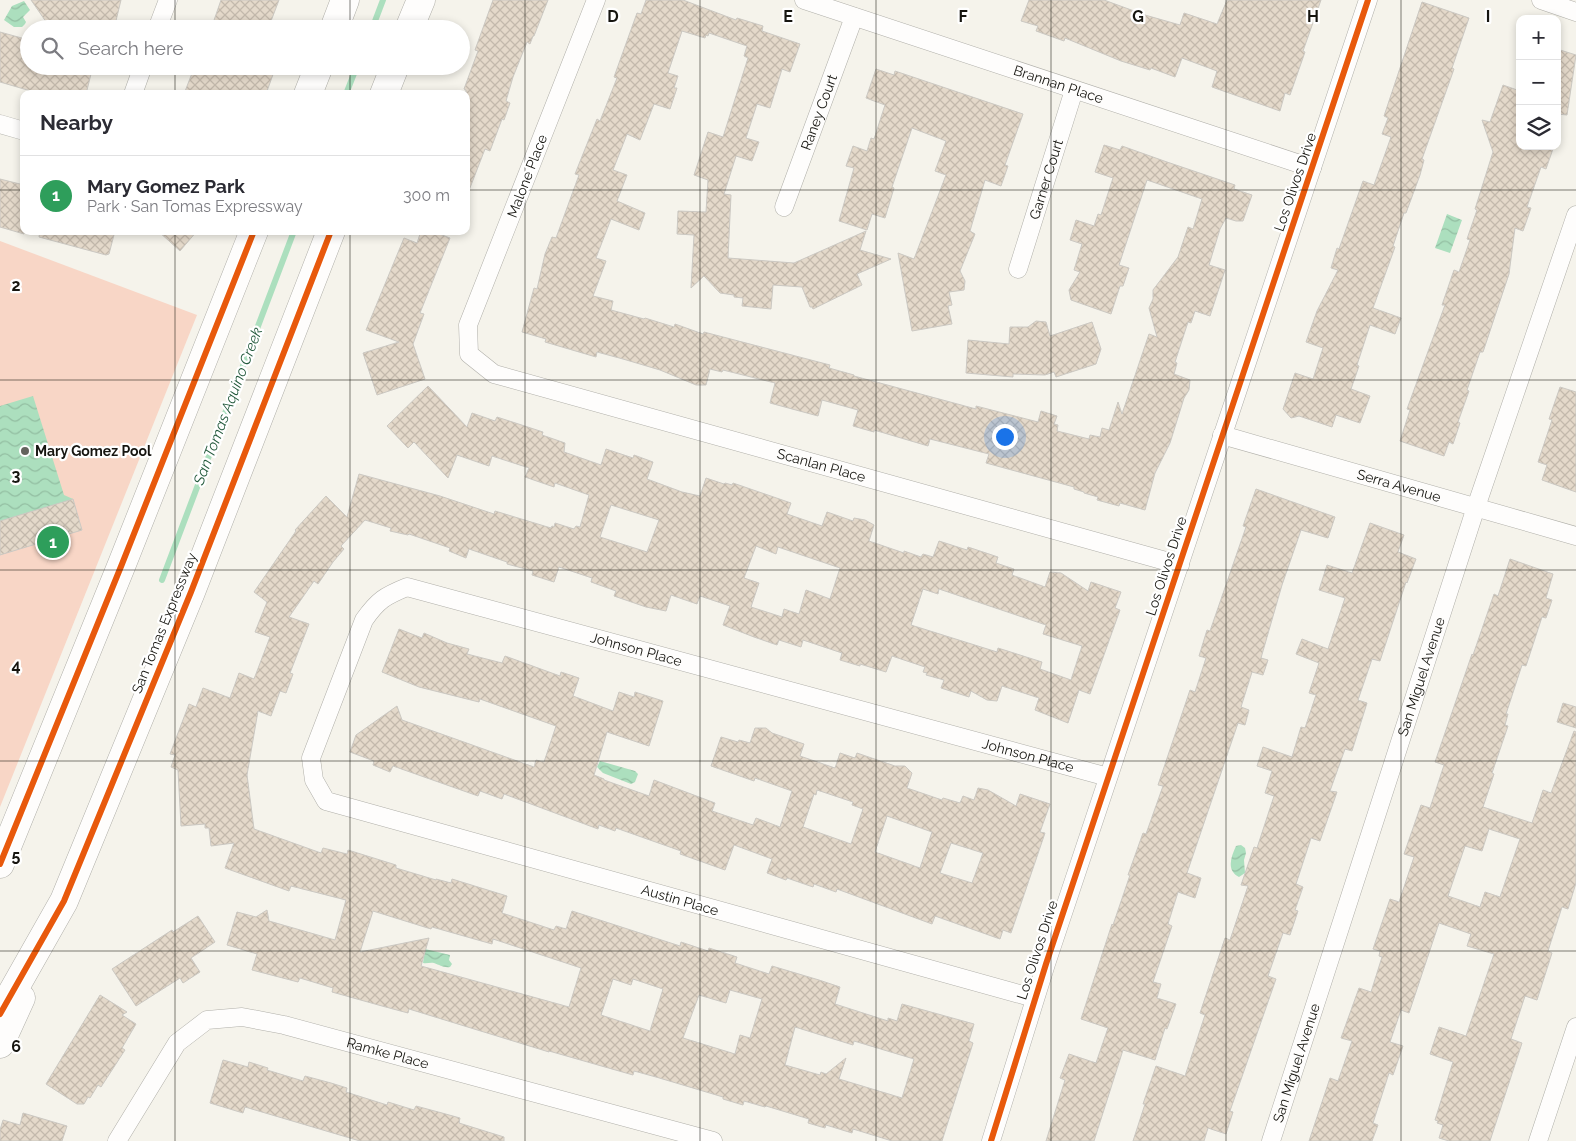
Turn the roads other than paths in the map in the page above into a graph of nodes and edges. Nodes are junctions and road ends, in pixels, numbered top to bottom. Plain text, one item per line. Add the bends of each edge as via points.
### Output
1 (168, 0) edge
2 (345, 0) edge
3 (420, 0) edge
4 (596, 0) edge
5 (804, 0) edge
6 (1368, 0) edge
7 (1541, 0) edge
8 (1576, 12) edge
9 (854, 17) junction
10 (160, 20) edge
11 (337, 20) edge
12 (412, 20) edge
13 (140, 75) edge
14 (315, 75) edge
15 (391, 75) edge
16 (134, 90) edge
17 (310, 90) edge
18 (386, 90) edge
19 (1074, 90) junction
20 (0, 124) edge
21 (20, 131) edge
22 (1312, 168) junction
23 (784, 207) dead end
24 (1576, 215) edge
25 (252, 235) edge
26 (329, 235) edge
27 (1018, 269) dead end
28 (469, 354) joint
29 (1222, 435) junction
30 (1476, 507) junction
31 (1576, 536) edge
32 (1180, 565) junction
33 (1108, 778) junction
34 (326, 801) joint
35 (0, 864) edge
36 (64, 901) junction
37 (1034, 998) junction
38 (0, 1014) edge
39 (1576, 1027) edge
40 (0, 1044) edge
41 (117, 1141) edge
42 (712, 1141) edge
43 (991, 1141) edge
44 (1272, 1141) edge
45 (1538, 1141) edge

1 - 10 street
2 - 11 highway
3 - 12 highway
4 - 28 street, Malone Place via 468,325
5 - 9 street, Brannan Place
6 - 22 street, Los Olivos Drive
7 - 8 street
9 - 19 street, Brannan Place
9 - 23 street, Raney Court
13 - 16 street
14 - 17 highway
15 - 18 highway
19 - 22 street, Brannan Place
19 - 27 street, Garner Court
20 - 21 street
22 - 29 street, Los Olivos Drive
24 - 30 street, San Miguel Avenue
25 - 35 highway
26 - 36 highway, San Tomas Expressway via 190,592
28 - 32 street, Scanlan Place via 494,374
29 - 30 street, Serra Avenue
29 - 32 street, Los Olivos Drive
30 - 31 street, Serra Avenue
30 - 44 street, San Miguel Avenue
32 - 33 street, Los Olivos Drive
33 - 34 street, Johnson Place via 407,587 376,603 364,620 310,758 314,780
33 - 37 street, Los Olivos Drive
34 - 37 street, Austin Place
36 - 38 highway, San Tomas Expressway
36 - 40 highway
37 - 43 street, Los Olivos Drive
39 - 45 street
41 - 42 street, Ramke Place via 177,1043 207,1020 242,1017 284,1025

